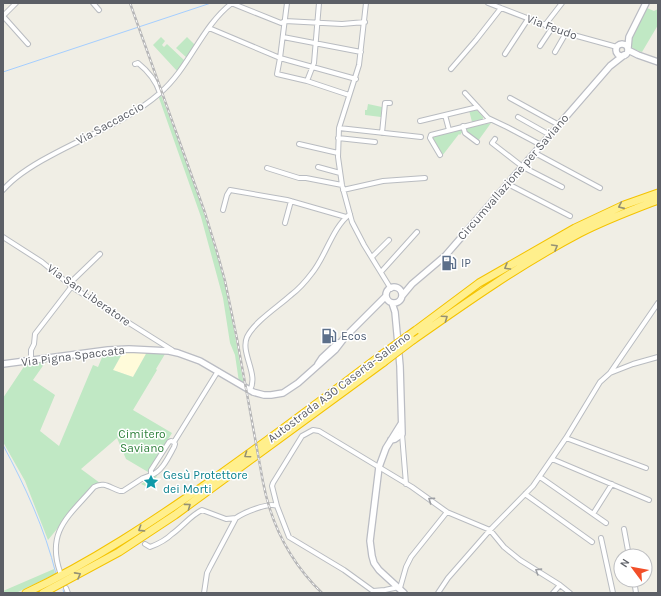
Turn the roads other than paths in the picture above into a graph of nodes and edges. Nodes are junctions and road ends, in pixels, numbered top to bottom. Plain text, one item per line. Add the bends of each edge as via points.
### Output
1 (16, 3) edge
2 (94, 3) edge
3 (232, 3) edge
4 (287, 3) edge
5 (319, 3) edge
6 (366, 3) edge
7 (488, 3) edge
8 (562, 3) edge
9 (646, 3) edge
10 (500, 8) junction
11 (99, 10) dead end
12 (3, 16) edge
13 (528, 19) junction
14 (285, 21) junction
15 (317, 22) junction
16 (365, 22) junction
17 (636, 23) junction
18 (544, 25) junction
19 (209, 28) junction
20 (552, 28) junction
21 (566, 33) junction
22 (283, 37) junction
23 (315, 42) junction
24 (28, 44) dead end
25 (540, 46) dead end
26 (618, 47) junction
27 (361, 52) junction
28 (555, 52) dead end
29 (627, 52) junction
30 (505, 54) dead end
31 (280, 58) junction
32 (658, 62) edge
33 (135, 64) dead end
34 (610, 66) junction
35 (312, 68) junction
36 (452, 70) dead end
37 (356, 79) junction
38 (307, 82) junction
39 (160, 93) junction
40 (465, 93) dead end
41 (350, 95) junction
42 (510, 98) dead end
43 (390, 103) dead end
44 (478, 107) junction
45 (445, 115) junction
46 (518, 117) dead end
47 (491, 120) junction
48 (420, 121) dead end
49 (559, 125) junction
50 (463, 126) junction
51 (339, 128) junction
52 (449, 130) junction
53 (382, 133) junction
54 (550, 135) junction
55 (421, 137) dead end
56 (338, 138) junction
57 (495, 139) dead end
58 (375, 142) dead end
59 (477, 142) dead end
60 (299, 144) dead end
61 (541, 145) junction
62 (338, 153) junction
63 (535, 153) junction
64 (440, 155) dead end
65 (318, 167) dead end
66 (523, 167) junction
67 (267, 168) dead end
68 (340, 172) junction
69 (426, 178) dead end
70 (508, 184) junction
71 (343, 187) junction
72 (562, 187) dead end
73 (600, 188) dead end
74 (3, 190) edge
75 (658, 193) edge
76 (658, 200) edge
77 (291, 201) junction
78 (223, 210) dead end
79 (348, 216) junction
80 (570, 216) dead end
81 (285, 223) dead end
82 (417, 232) dead end
83 (3, 237) edge
84 (389, 240) dead end
85 (100, 254) dead end
86 (372, 257) junction
87 (381, 272) junction
88 (412, 284) junction
89 (70, 285) junction
90 (391, 289) junction
91 (398, 289) junction
92 (386, 296) junction
93 (402, 296) junction
94 (391, 302) junction
95 (398, 302) junction
96 (658, 303) edge
97 (372, 310) junction
98 (395, 312) junction
99 (175, 352) junction
100 (658, 357) edge
101 (382, 359) junction
102 (29, 360) junction
103 (3, 364) edge
104 (218, 371) junction
105 (610, 373) junction
106 (251, 391) junction
107 (401, 424) junction
108 (402, 434) junction
109 (394, 438) junction
110 (566, 438) junction
111 (174, 442) junction
112 (403, 444) junction
113 (552, 459) junction
114 (379, 467) junction
115 (646, 468) dead end
116 (151, 475) junction
117 (540, 477) junction
118 (406, 484) junction
119 (612, 484) junction
120 (525, 494) junction
121 (649, 500) dead end
122 (277, 506) junction
123 (447, 512) junction
124 (593, 514) junction
125 (236, 518) junction
126 (606, 523) dead end
127 (624, 529) dead end
128 (490, 530) junction
129 (601, 538) dead end
130 (592, 542) dead end
131 (145, 544) dead end
132 (628, 548) edge
133 (60, 572) dead end
134 (560, 585) junction
135 (66, 588) dead end
136 (401, 590) edge
137 (374, 592) edge
138 (26, 593) edge
139 (43, 593) edge
140 (68, 593) edge
141 (204, 593) edge
142 (438, 593) edge
143 (553, 593) edge
144 (570, 593) edge
145 (613, 593) edge

1 - 12 street
2 - 11 street
3 - 14 street
3 - 19 street, Via Saccaccio
4 - 14 street
5 - 15 street
6 - 16 street
7 - 10 street, Via Feudo
8 - 18 street
9 - 17 main road
10 - 13 street, Via Feudo
10 - 36 street
12 - 24 street
13 - 18 street, Via Feudo
13 - 30 street
14 - 15 street
14 - 22 street
15 - 16 street
15 - 23 street
16 - 27 street
17 - 26 main road, Circumvallazione per Saviano
17 - 29 main road via 629,37
18 - 20 street, Via Feudo
19 - 31 street
19 - 39 street, Via Saccaccio via 183,67
20 - 21 street, Via Feudo
20 - 25 street
21 - 26 street, Via Feudo
21 - 28 street
22 - 23 street
22 - 31 street
23 - 27 street
23 - 35 street
26 - 29 main road via 624,44
26 - 29 main road via 618,54
26 - 34 main road, Circumvallazione per Saviano
27 - 37 street
29 - 32 main road
29 - 34 main road, Circumvallazione per Saviano
31 - 35 street
31 - 38 street via 277,74
33 - 39 street via 138,63 147,72
34 - 49 main road, Circumvallazione per Saviano
35 - 37 street
35 - 38 street
37 - 41 street
38 - 41 street
39 - 74 street, Via Saccaccio via 126,117 37,163 14,178
40 - 44 street
41 - 51 street
42 - 49 street
43 - 53 street via 385,103
44 - 45 street
44 - 47 street
45 - 48 street
45 - 52 street
46 - 54 street
47 - 50 street
47 - 61 street
49 - 54 main road, Circumvallazione per Saviano
50 - 52 street
50 - 59 street via 464,132
51 - 53 street
51 - 56 street
52 - 64 street via 430,136
53 - 55 street
54 - 61 main road, Circumvallazione per Saviano
56 - 58 street
56 - 62 street
57 - 66 street via 492,143
60 - 62 street
61 - 63 main road, Circumvallazione per Saviano
62 - 68 street
63 - 66 main road, Circumvallazione per Saviano
63 - 73 street
65 - 68 street
66 - 70 main road, Circumvallazione per Saviano
66 - 72 street
67 - 71 street
68 - 71 street
69 - 71 street
70 - 80 street
70 - 88 main road, Circumvallazione per Saviano via 445,256
71 - 79 street
75 -> 101 highway, Autostrada A30 Caserta-Salerno, bridge via 624,205 575,228 479,283
101 -> 76 highway, Autostrada A30 Caserta-Salerno, bridge via 529,262 580,232
77 - 78 street via 230,190 226,195
77 - 79 street
77 - 81 street
79 - 86 street
79 - 106 street via 313,272 248,335 246,342 253,382
82 - 87 street
83 - 89 street, Via San Liberatore via 42,262
84 - 86 street
85 - 89 street
86 - 87 street
87 - 90 street
88 - 91 main road, Circumvallazione per Saviano
88 - 93 main road, Circumvallazione per Saviano
89 - 99 street, Via San Liberatore
89 - 102 street via 35,334 32,356
90 - 91 main road
90 - 92 main road
91 - 93 main road
92 - 94 main road
92 - 97 main road
93 - 95 main road
94 - 95 main road
94 - 97 main road
94 - 98 main road
95 - 98 main road
96 - 105 street
97 - 106 main road via 335,350 298,383 283,393 264,395
98 - 107 main road
99 - 102 main road, Via Pigna Spaccata via 115,350
99 - 104 main road, Via Pigna Spaccata
100 - 105 street
101 -> 138 highway, Autostrada A30 Caserta-Salerno via 171,509 113,547
139 -> 101 highway, Autostrada A30 Caserta-Salerno via 119,552 175,515
102 - 103 main road, Via Pigna Spaccata
104 - 106 main road, Via Pigna Spaccata
104 - 111 street
105 - 110 street via 595,389
107 - 108 main road
107 - 109 main road
108 - 109 main road
108 - 112 street
109 - 112 street
109 - 114 main road via 386,448
110 - 113 street
110 - 115 street
111 - 116 street via 175,445 162,466
111 - 116 street via 169,442 151,470
112 - 118 street
113 - 117 street
113 - 119 street
114 - 118 street
114 - 122 street via 319,431 313,430 302,436 273,483
114 - 136 main road via 370,541 372,556 379,570
116 - 133 street via 123,491 101,484 94,487 57,534 55,554
117 - 120 street
117 - 124 street
123 -> 118 street
119 - 121 street
119 - 124 street
120 - 128 street
120 - 130 street
122 - 125 street via 272,504
122 - 137 street via 289,537 344,570
123 - 128 street
123 - 136 street via 406,567
124 - 126 street
125 - 131 street via 226,519 207,511 200,511 167,538 150,547
125 - 141 street via 207,573
127 - 132 street
134 -> 128 street via 520,560 504,547
128 - 142 street
129 - 145 street
134 - 143 street
134 - 144 street
135 - 140 street
136 - 137 street

